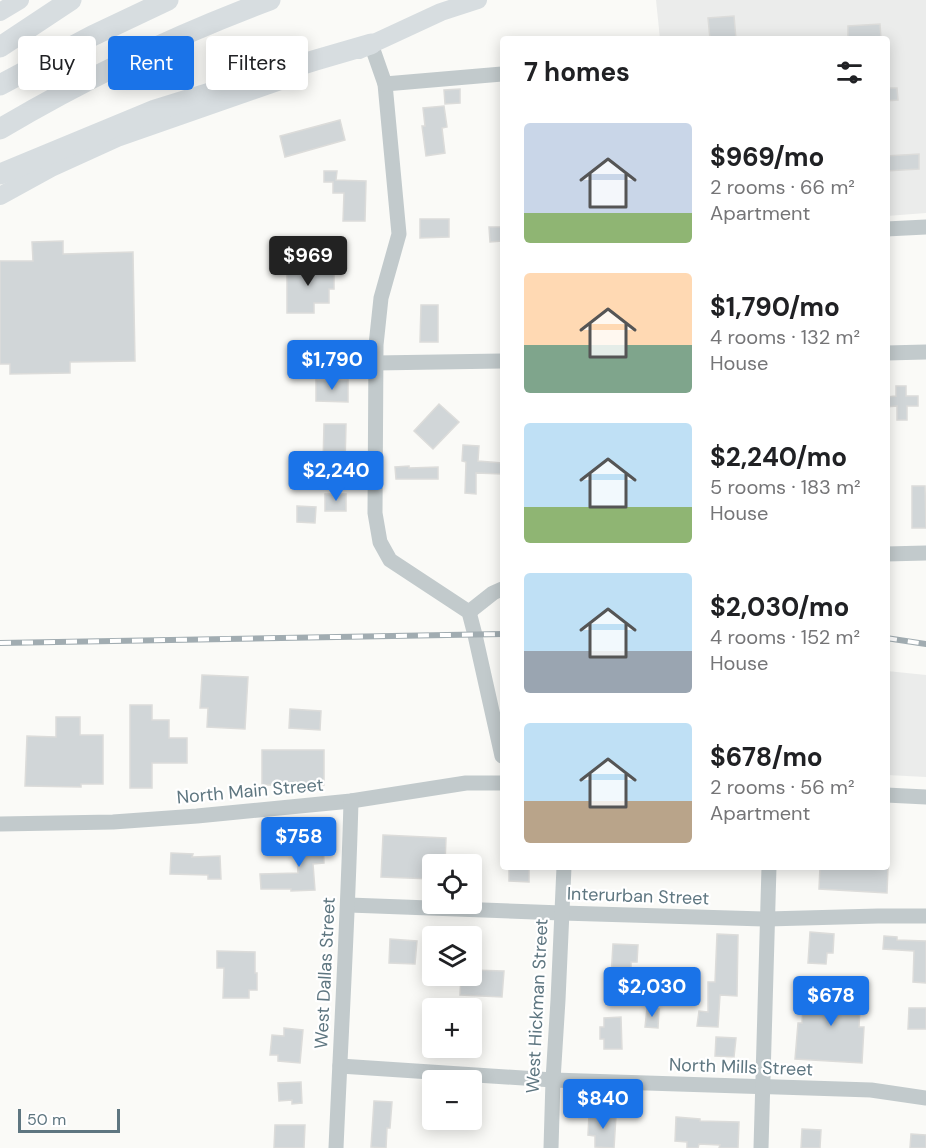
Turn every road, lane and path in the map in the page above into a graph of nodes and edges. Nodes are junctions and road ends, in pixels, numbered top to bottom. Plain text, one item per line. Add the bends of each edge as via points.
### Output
1 (20, 0) edge
2 (71, 0) edge
3 (168, 0) edge
4 (270, 0) edge
5 (478, 0) edge
6 (0, 12) edge
7 (371, 44) junction
8 (0, 47) edge
9 (500, 74) edge
10 (385, 84) junction
11 (0, 85) edge
12 (0, 129) edge
13 (0, 174) edge
14 (0, 196) edge
15 (926, 226) edge
16 (890, 229) edge
17 (926, 352) edge
18 (890, 353) edge
19 (500, 361) edge
20 (375, 363) junction
21 (926, 553) edge
22 (890, 554) edge
23 (500, 590) edge
24 (469, 612) junction
25 (500, 747) edge
26 (500, 783) edge
27 (890, 795) edge
28 (926, 797) edge
29 (351, 801) junction
30 (0, 824) edge
31 (564, 870) edge
32 (769, 870) edge
33 (349, 904) junction
34 (562, 913) junction
35 (926, 916) edge
36 (767, 919) junction
37 (340, 1066) junction
38 (553, 1080) junction
39 (763, 1088) junction
40 (926, 1098) edge
41 (336, 1148) edge
42 (550, 1148) edge
43 (761, 1148) edge

1 - 6 main road
2 - 8 highway
3 - 11 highway
4 - 12 highway via 132,58
5 - 7 main road
7 - 10 street
7 - 13 highway via 155,110
7 - 14 main road via 296,76 117,138
9 - 10 street
10 - 20 street via 399,234 381,298
15 - 16 street
17 - 18 street
19 - 20 street
20 - 24 street via 375,513 380,542 390,560
21 - 22 street
23 - 24 street
24 - 25 street
26 - 29 street, North Main Street via 466,783
27 - 28 street
29 - 30 street, North Main Street via 113,822
29 - 33 street, West Dallas Street
31 - 34 street, West Hickman Street
32 - 36 street
33 - 34 street, Interurban Street
33 - 37 street, West Dallas Street
34 - 36 street, Interurban Street
34 - 38 street, West Hickman Street
35 - 36 street, Interurban Street
36 - 39 street
37 - 38 street, North Mills Street
37 - 41 street, West Dallas Street
38 - 39 street, North Mills Street
38 - 42 street, West Hickman Street
39 - 40 street, North Mills Street via 871,1090
39 - 43 street

